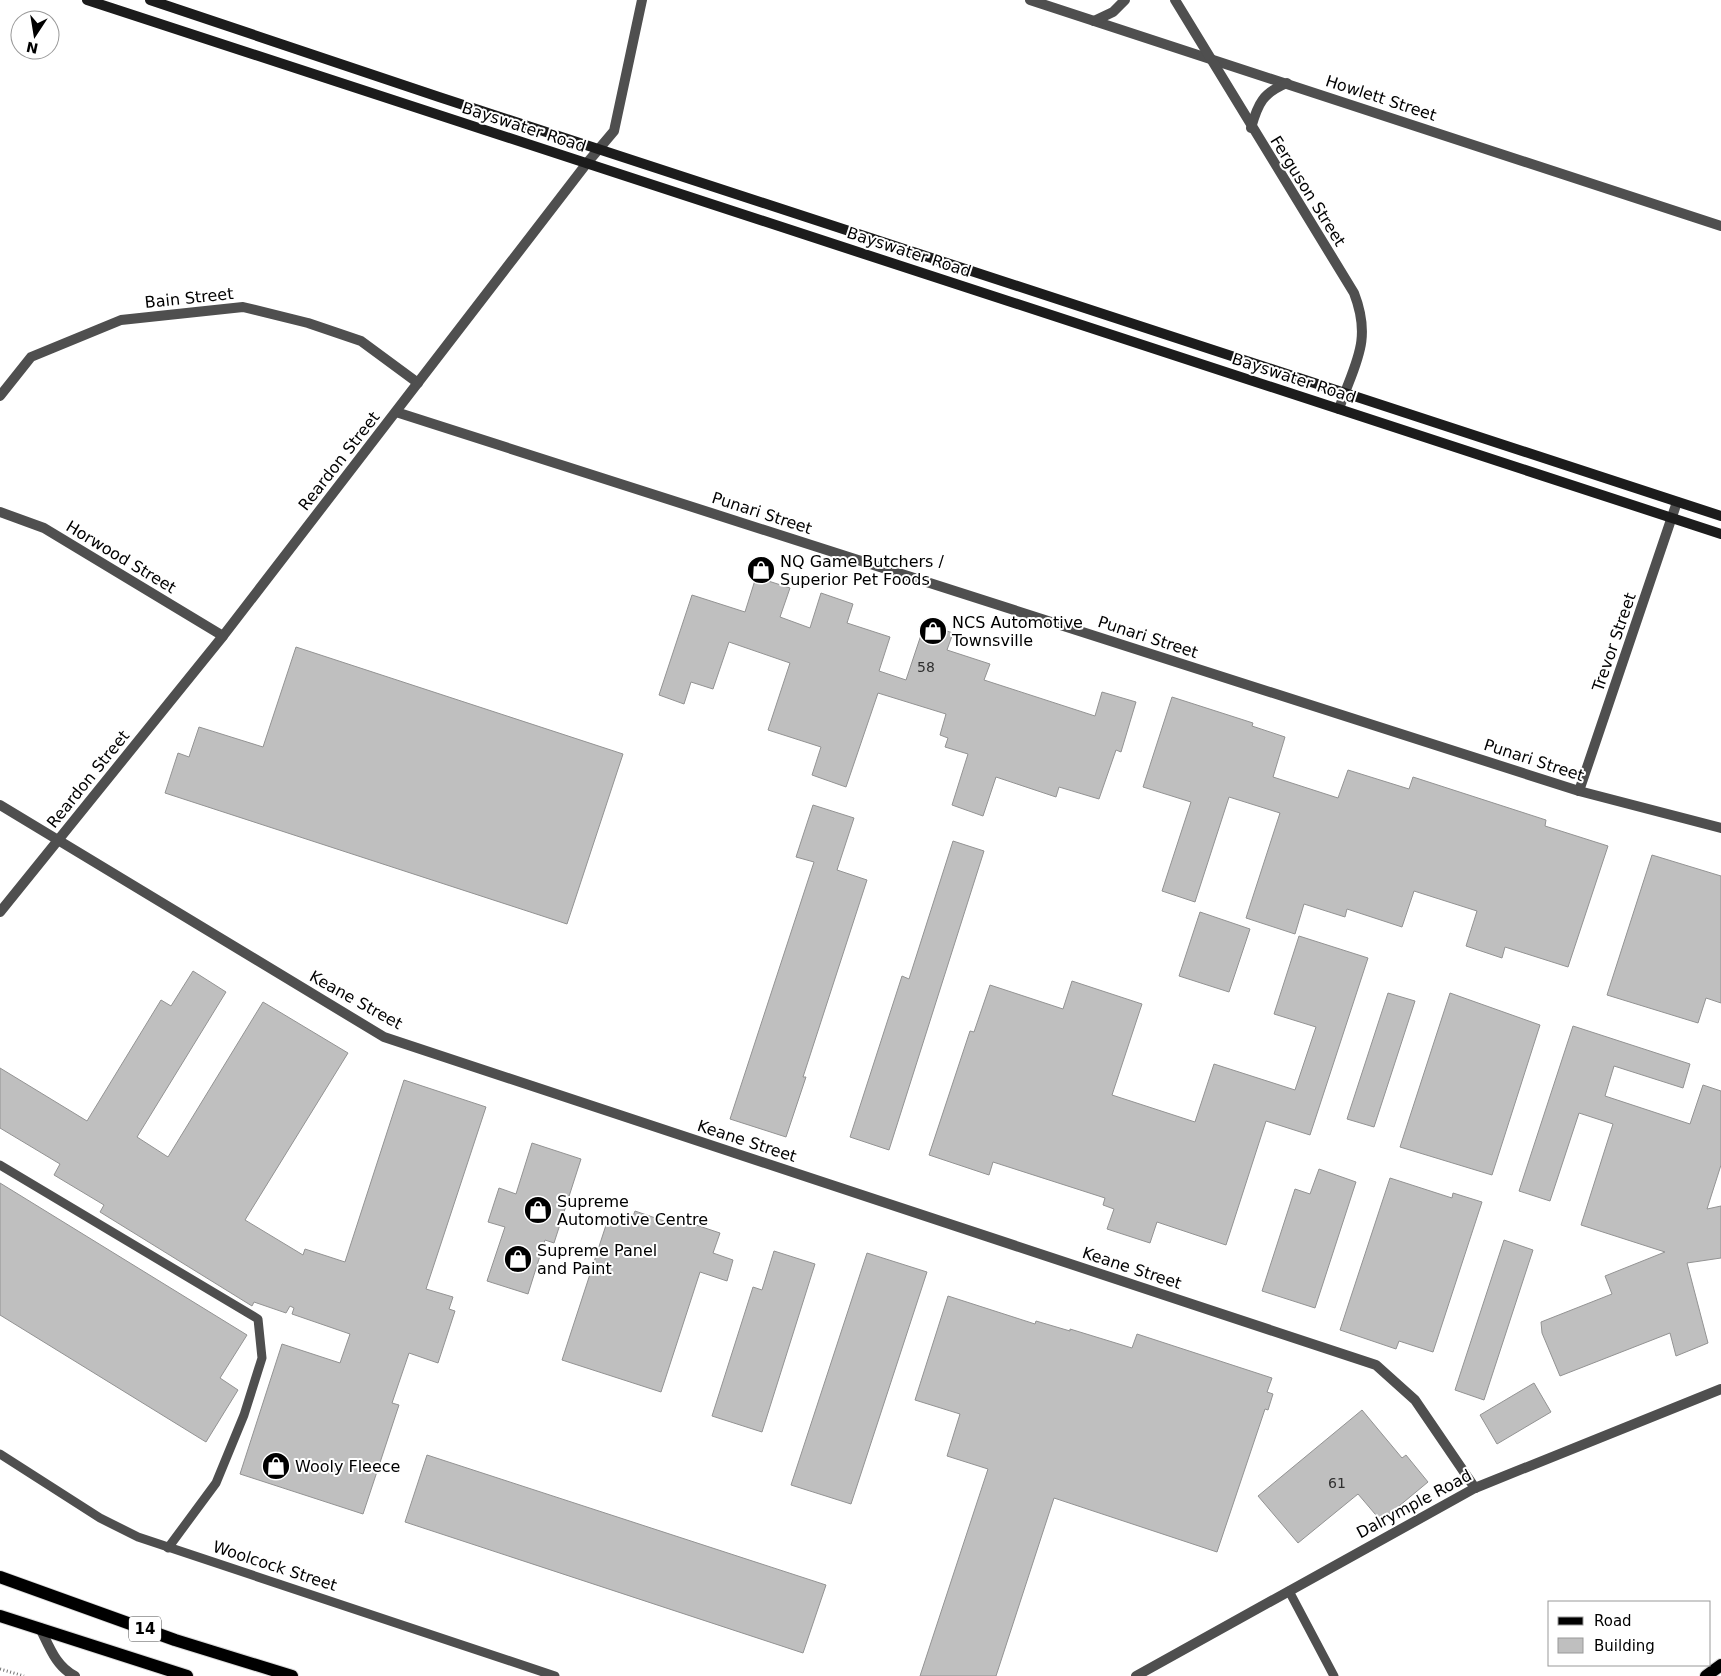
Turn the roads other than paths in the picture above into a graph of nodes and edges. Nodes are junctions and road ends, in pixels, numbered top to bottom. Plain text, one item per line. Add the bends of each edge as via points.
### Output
1 (88, 0) edge
2 (150, 0) edge
3 (642, 0) edge
4 (1030, 0) edge
5 (1125, 0) edge
6 (1175, 0) edge
7 (1094, 21) junction
8 (1212, 60) junction
9 (1287, 83) junction
10 (1251, 128) junction
11 (599, 150) junction
12 (587, 164) junction
13 (1721, 226) edge
14 (418, 383) junction
15 (1344, 393) junction
16 (0, 396) edge
17 (1339, 409) junction
18 (396, 412) junction
19 (1677, 502) junction
20 (0, 512) edge
21 (1721, 516) edge
22 (1672, 518) junction
23 (1721, 534) edge
24 (223, 636) junction
25 (1579, 791) junction
26 (0, 805) edge
27 (1721, 828) edge
28 (59, 839) junction
29 (0, 912) edge
30 (0, 1165) edge
31 (1721, 1389) edge
32 (0, 1454) edge
33 (1475, 1488) junction
34 (168, 1548) junction
35 (0, 1576) edge
36 (1289, 1591) junction
37 (0, 1616) edge
38 (40, 1628) junction
39 (1721, 1665) edge
40 (75, 1676) edge
41 (187, 1676) edge
42 (292, 1676) edge
43 (556, 1676) edge
44 (1136, 1676) edge
45 (1334, 1676) edge
46 (1706, 1676) edge

1 - 12 main road, Bayswater Road
2 - 11 main road, Bayswater Road
3 - 11 street, Reardon Street via 614,131
4 - 7 street, Howlett Street
5 - 7 street via 1113,12
6 - 8 street, Ferguson Street
7 - 8 street, Howlett Street
8 - 9 street, Howlett Street
8 - 10 street, Ferguson Street
9 - 10 street via 1270,90 1257,108
9 - 13 street, Howlett Street
10 - 15 street, Ferguson Street via 1354,293 1360,308 1362,345
11 - 12 street, Reardon Street
11 - 15 main road, Bayswater Road
12 - 14 street, Reardon Street
12 - 17 main road, Bayswater Road
14 - 16 street, Bain Street via 361,341 308,323 243,307 121,320 31,357
14 - 18 street, Reardon Street
15 - 17 street, Ferguson Street
15 - 19 main road, Bayswater Road
17 - 22 main road, Bayswater Road
18 - 24 street, Reardon Street
18 - 25 street, Punari Street
19 - 21 main road, Bayswater Road
19 - 22 street, Trevor Street
20 - 24 street, Horwood Street via 44,528
22 - 23 main road, Bayswater Road
22 - 25 street, Trevor Street
24 - 28 street, Reardon Street
25 - 27 street, Punari Street
26 - 28 street, Keane Street
28 - 29 street, Reardon Street
28 - 33 street, Keane Street via 384,1037 1376,1365 1415,1400
30 - 34 lane via 258,1319 262,1358 244,1415 216,1483
31 - 33 street, Dalrymple Road
32 - 34 lane, Woolcock Street via 100,1518
33 - 36 street, Dalrymple Road
34 - 43 lane, Woolcock Street
35 - 42 main road, 14 via 175,1640
36 - 44 street, Dalrymple Road
36 - 45 lane
37 - 38 main road, 14
38 - 40 street via 62,1668
38 - 41 main road, 14
39 - 46 main road

